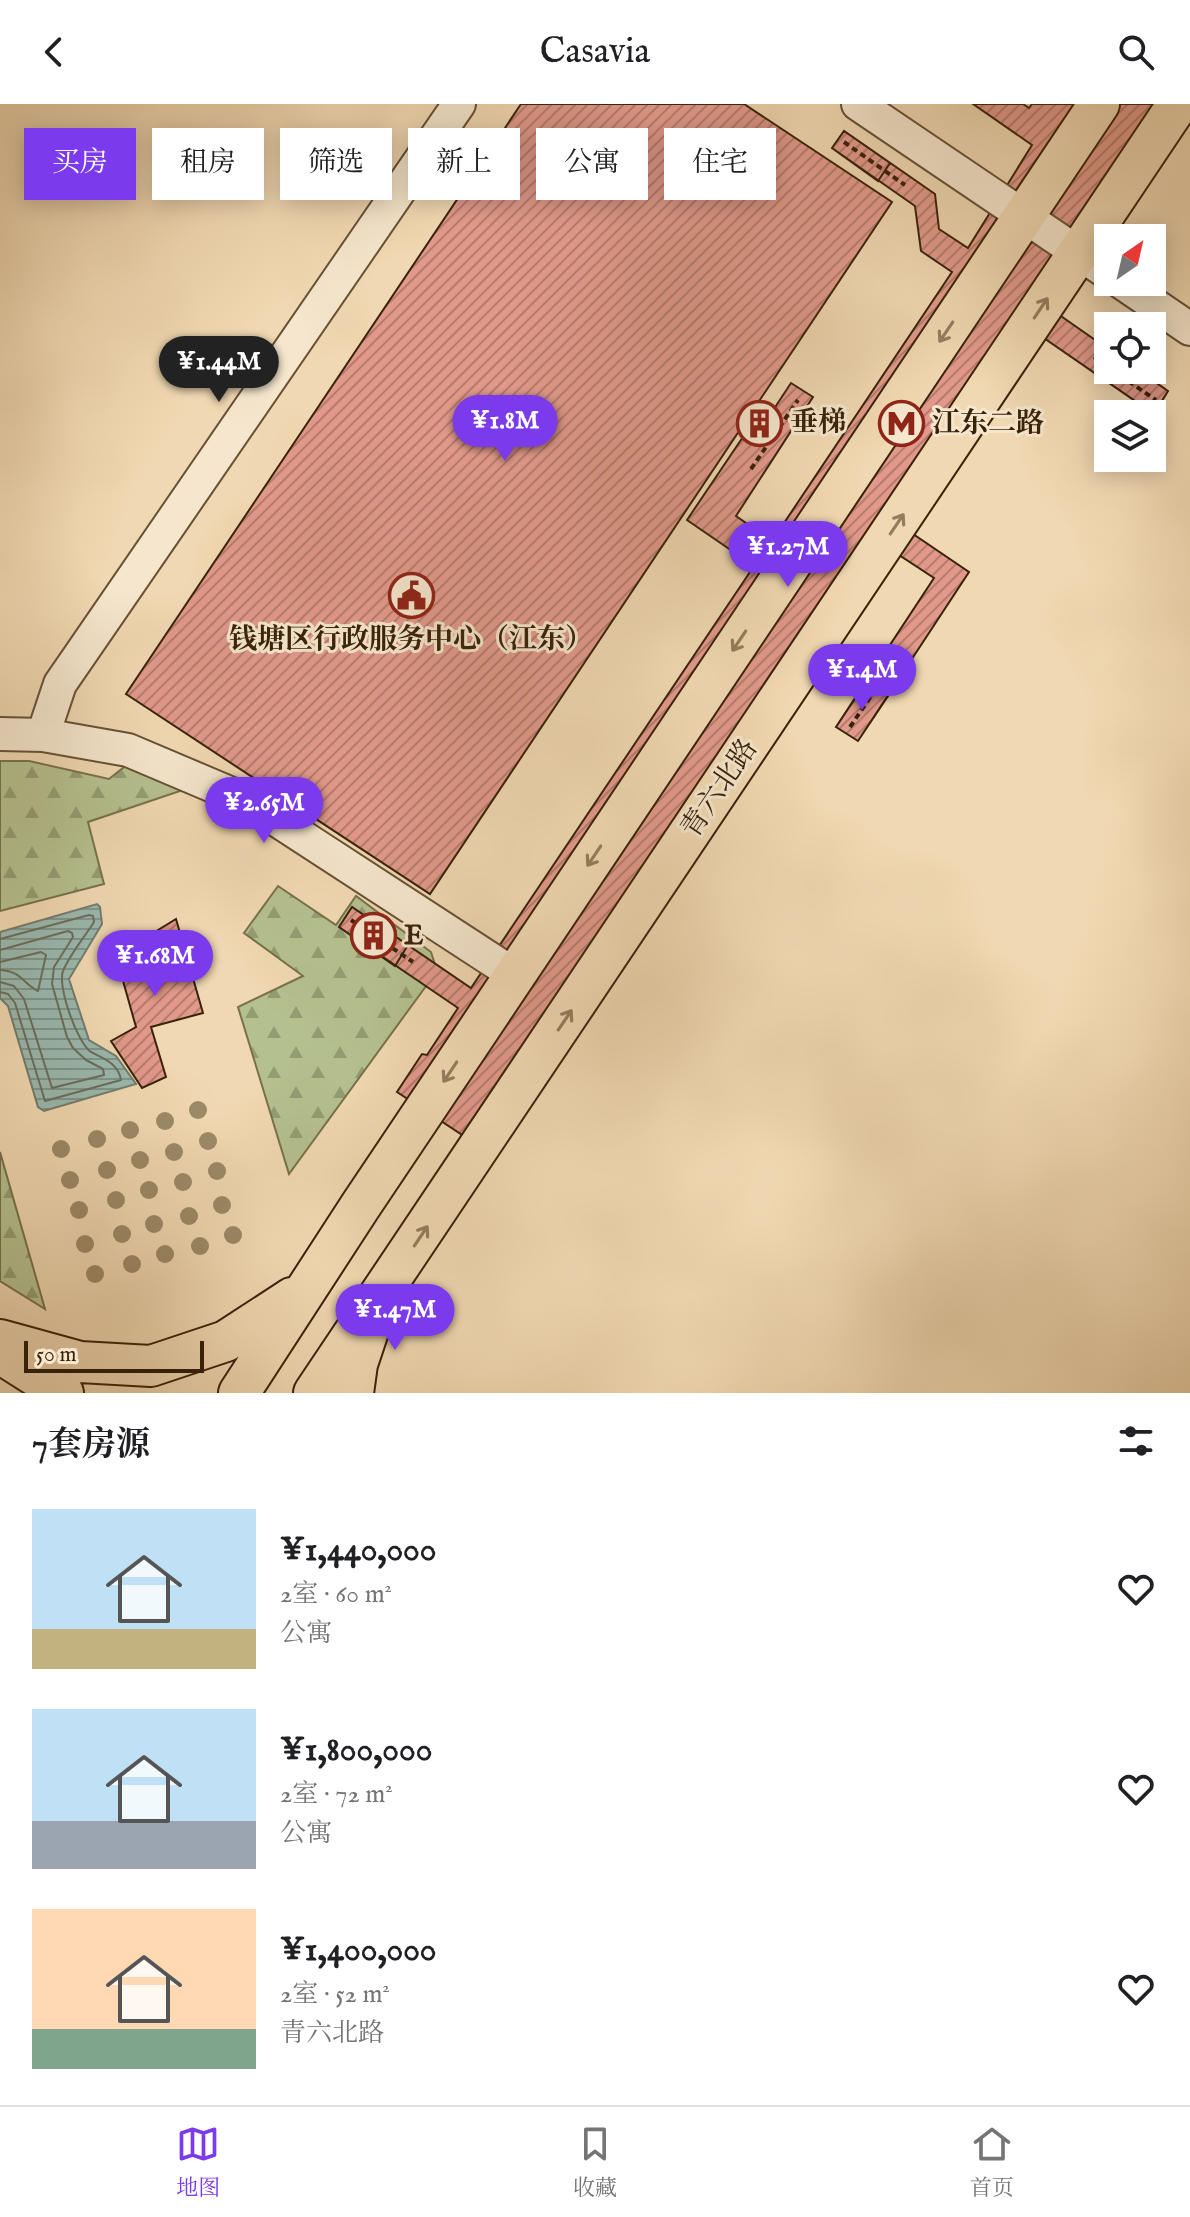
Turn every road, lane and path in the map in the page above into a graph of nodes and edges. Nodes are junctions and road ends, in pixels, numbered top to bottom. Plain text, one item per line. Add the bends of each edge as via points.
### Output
1 (459, 104) edge
2 (858, 104) edge
3 (1099, 104) edge
4 (1178, 104) edge
5 (844, 142) dead end
6 (905, 185) dead end
7 (1023, 217) junction
8 (1093, 263) edge
9 (1142, 296) edge
10 (1190, 329) edge
11 (1133, 384) edge
12 (798, 400) dead end
13 (1156, 400) dead end
14 (751, 469) dead end
15 (897, 658) dead end
16 (850, 727) dead end
17 (0, 734) edge
18 (43, 735) junction
19 (351, 920) dead end
20 (413, 962) dead end
21 (515, 975) junction
22 (306, 1289) junction
23 (379, 1297) junction
24 (0, 1340) edge
25 (0, 1353) edge
26 (63, 1393) edge
27 (239, 1393) edge
28 (314, 1393) edge
29 (353, 1393) edge

1 - 18 street via 60,684
2 - 7 street
3 - 7 main road
4 - 8 main road, 青六北路
5 - 6 path
7 - 8 street
7 -> 21 main road
23 -> 8 main road, 青六北路
9 - 10 street
11 - 13 path
12 - 14 path
15 - 16 path
17 - 18 street
18 - 21 street via 128,750 246,800
19 - 20 path
21 -> 22 main road
22 - 24 main road via 226,1341 151,1366 80,1362
22 - 27 main road
23 - 28 main road, 青六北路
23 - 29 main road
25 - 26 main road

